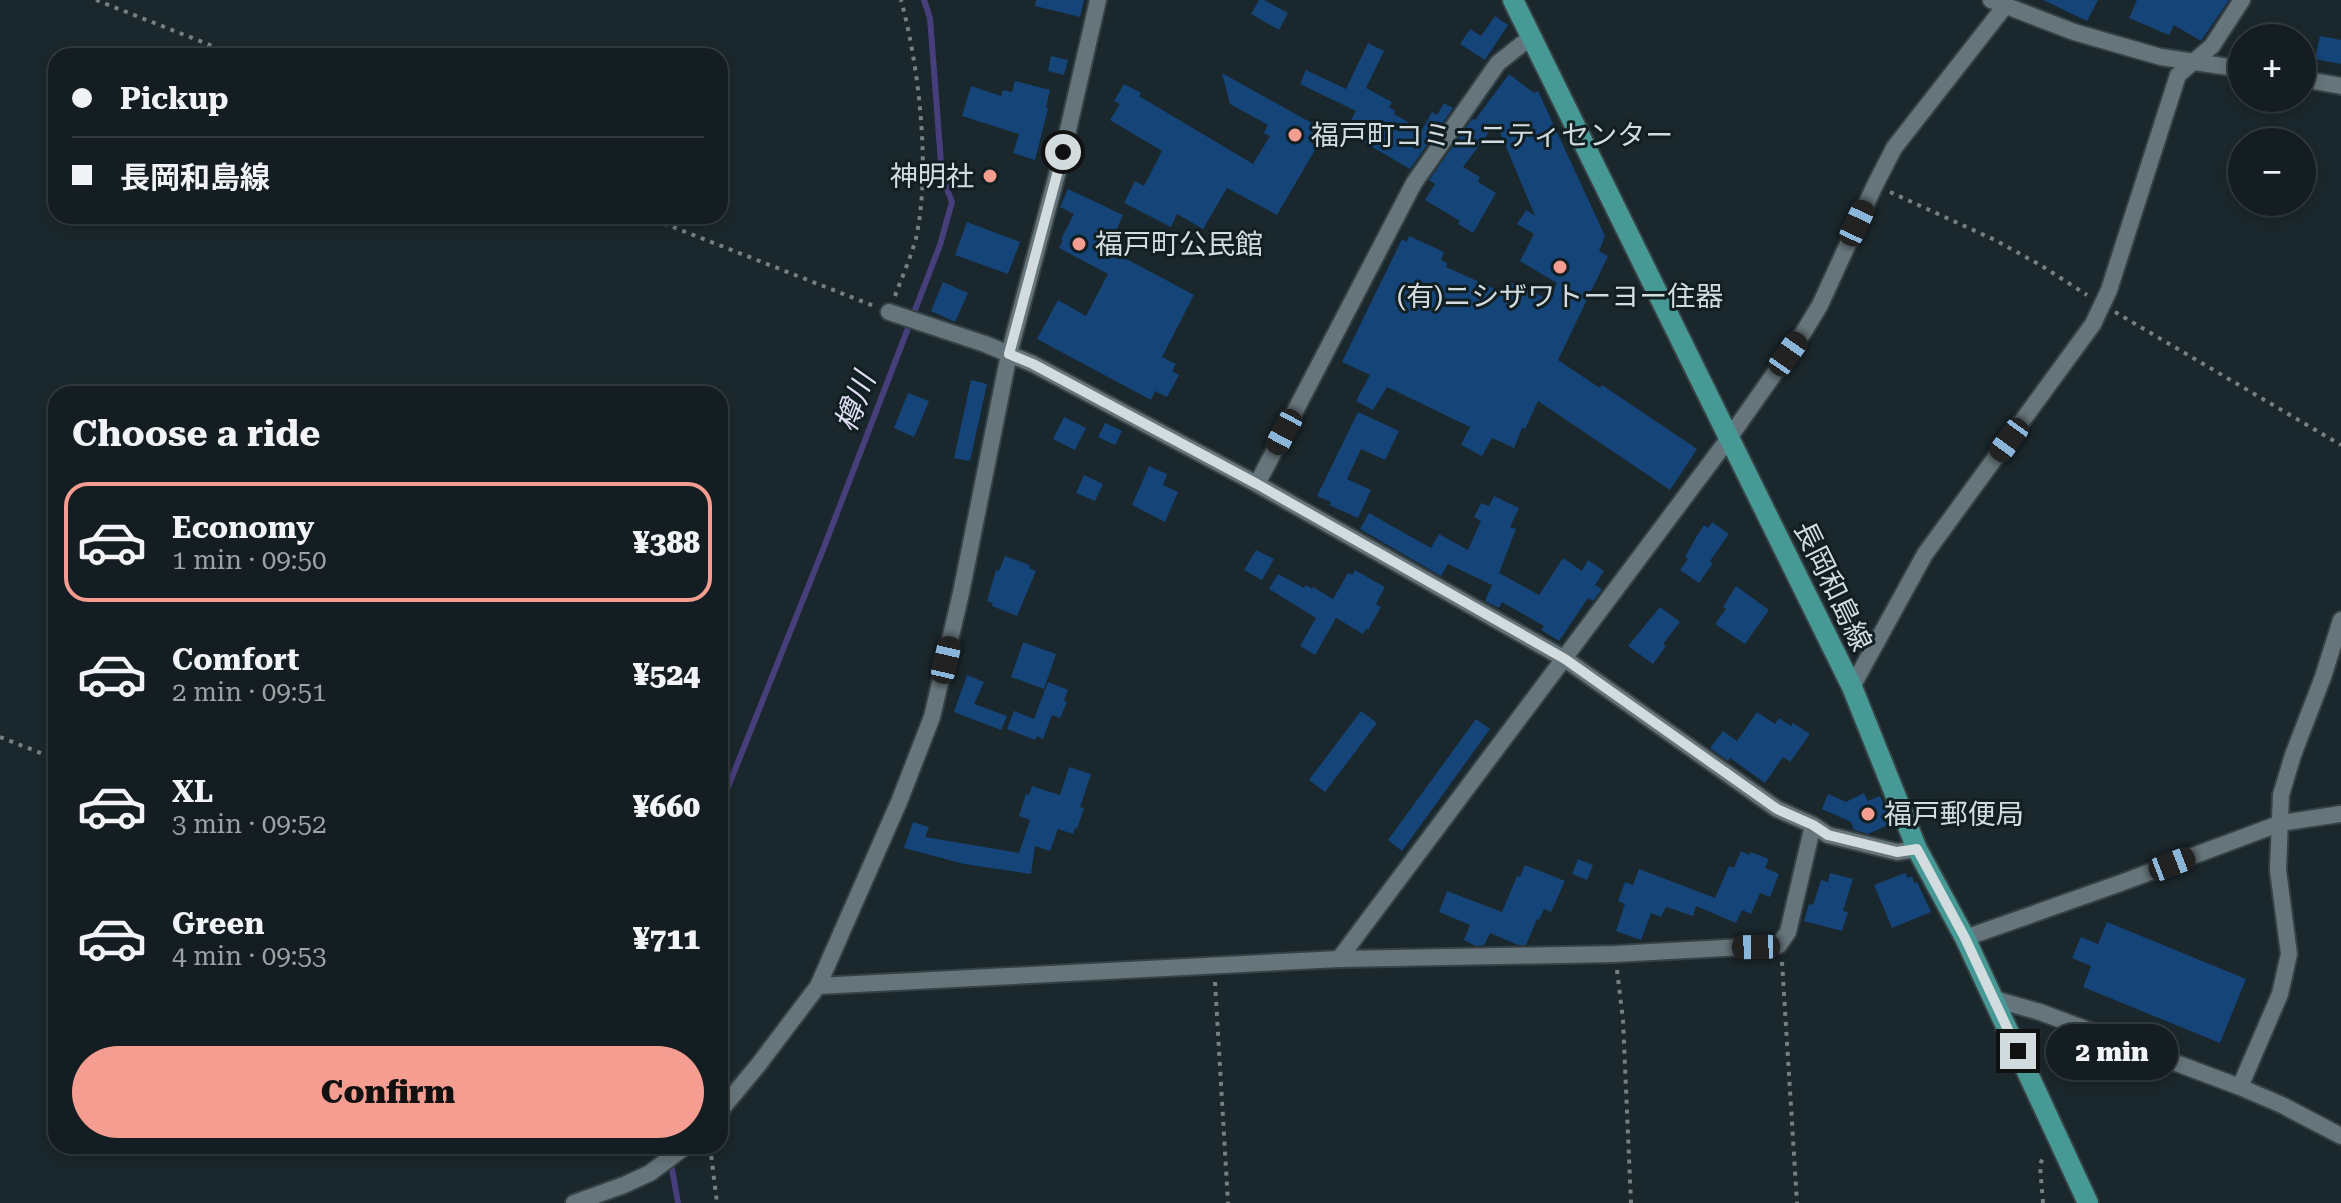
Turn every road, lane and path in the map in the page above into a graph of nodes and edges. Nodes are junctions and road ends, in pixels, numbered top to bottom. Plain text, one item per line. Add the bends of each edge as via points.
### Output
1 (96, 0) edge
2 (901, 0) edge
3 (1098, 0) edge
4 (1513, 0) edge
5 (2242, 0) edge
6 (1998, 3) edge
7 (1531, 37) junction
8 (218, 48) edge
9 (2193, 61) junction
10 (2228, 67) edge
11 (2316, 82) edge
12 (2341, 86) edge
13 (665, 224) edge
14 (889, 312) junction
15 (1009, 354) junction
16 (1729, 438) junction
17 (1257, 484) junction
18 (2341, 620) edge
19 (1565, 659) junction
20 (1852, 687) junction
21 (0, 737) edge
22 (48, 756) edge
23 (2341, 814) edge
24 (2281, 823) junction
25 (1813, 825) junction
26 (1917, 849) junction
27 (1965, 938) junction
28 (1779, 945) junction
29 (1615, 954) junction
30 (1339, 959) junction
31 (818, 986) junction
32 (1215, 992) dead end
33 (1994, 999) junction
34 (2240, 1087) junction
35 (728, 1101) edge
36 (2053, 1129) junction
37 (2341, 1136) edge
38 (675, 1154) edge
39 (711, 1154) edge
40 (574, 1203) edge
41 (717, 1203) edge
42 (1228, 1203) edge
43 (1631, 1203) edge
44 (1797, 1203) edge
45 (2043, 1203) edge
46 (2088, 1203) edge

1 - 8 path
2 - 14 path via 914,67 923,170 915,240
3 - 15 street
4 - 7 main road, 長岡和島線
5 - 9 street via 2212,46
6 - 9 street via 2074,32
6 - 16 street via 1894,148 1820,305
7 - 16 main road, 長岡和島線
7 - 17 street via 1498,63 1414,183
9 - 10 street
9 - 20 street via 2178,75 2109,290 2093,324 1925,554
11 - 12 street
13 - 14 path
14 - 15 street
15 - 17 street
15 - 31 street via 932,717
16 - 19 street
16 - 20 main road, 長岡和島線
17 - 19 street
18 - 24 street via 2281,795
19 - 25 street via 1777,809
19 - 30 street
20 - 26 main road, 長岡和島線
21 - 22 path
23 - 24 street
24 - 27 street
24 - 34 street via 2278,870 2289,954 2280,994
25 - 26 street via 1828,835 1897,852
25 - 28 street via 1788,932
26 - 27 main road, 長岡和島線
27 - 33 main road, 長岡和島線
28 - 29 street
28 - 44 path
29 - 30 street
29 - 43 path
30 - 31 street
31 - 35 street
32 - 42 path
33 - 34 street
33 - 36 main road, 長岡和島線
34 - 37 street
36 - 45 path via 2040,1165
36 - 46 main road, 長岡和島線
38 - 40 street via 650,1173
39 - 41 path

